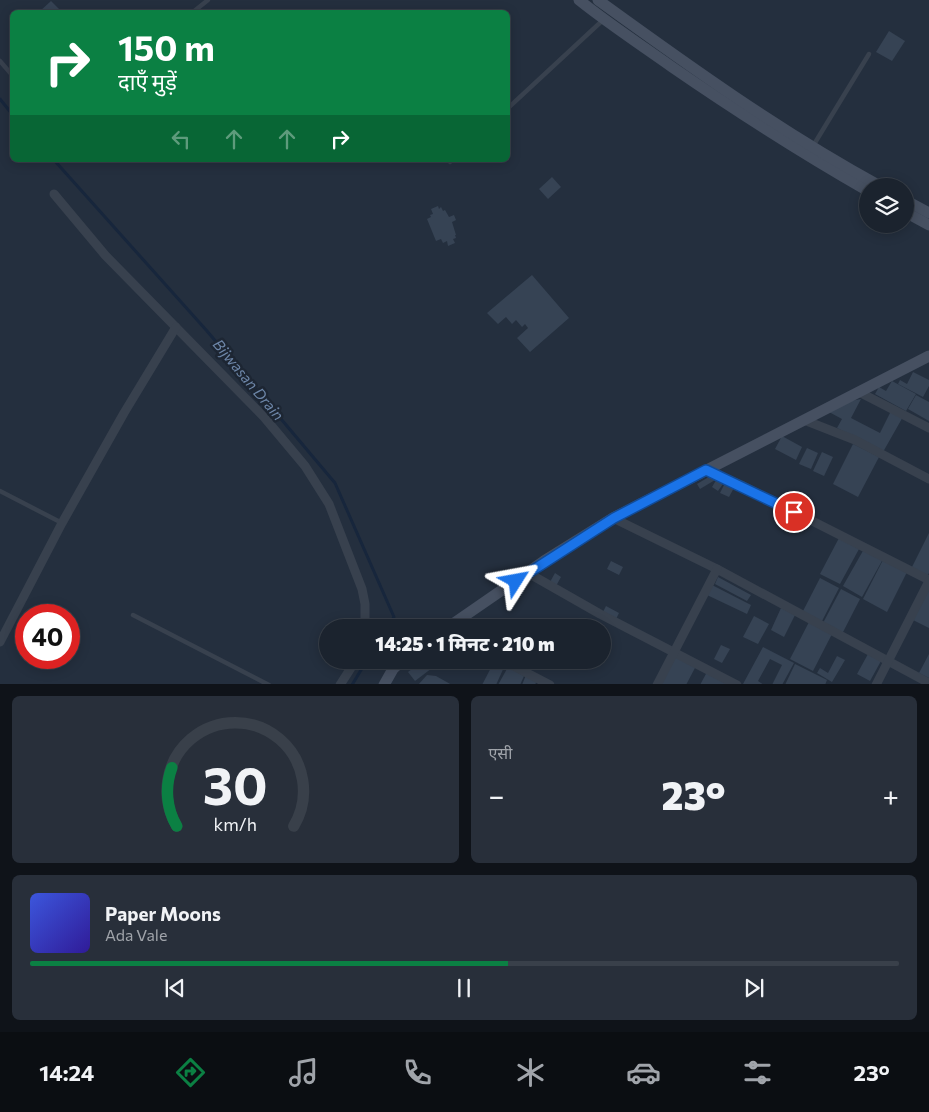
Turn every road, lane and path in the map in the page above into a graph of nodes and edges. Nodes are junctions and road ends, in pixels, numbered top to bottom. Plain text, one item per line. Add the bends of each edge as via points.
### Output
1 (208, 0) edge
2 (579, 0) edge
3 (598, 0) edge
4 (200, 6) junction
5 (195, 10) edge
6 (202, 10) edge
7 (604, 20) junction
8 (869, 54) dead end
9 (0, 61) edge
10 (10, 73) edge
11 (510, 106) edge
12 (812, 147) junction
13 (866, 178) edge
14 (859, 186) edge
15 (54, 194) dead end
16 (914, 205) edge
17 (929, 213) edge
18 (914, 217) edge
19 (929, 225) edge
20 (176, 327) junction
21 (929, 356) edge
22 (859, 392) junction
23 (804, 420) junction
24 (929, 428) edge
25 (706, 470) junction
26 (929, 479) edge
27 (0, 491) edge
28 (614, 518) junction
29 (62, 523) junction
30 (717, 569) junction
31 (528, 573) junction
32 (929, 580) edge
33 (133, 615) dead end
34 (365, 619) edge
35 (460, 619) edge
36 (0, 642) edge
37 (674, 651) junction
38 (888, 662) junction
39 (350, 669) edge
40 (390, 669) edge
41 (520, 669) edge
42 (929, 683) edge
43 (268, 684) edge
44 (340, 684) edge
45 (384, 684) edge
46 (550, 684) edge
47 (657, 684) edge
48 (737, 684) edge
49 (876, 684) edge

1 - 4 lane
2 - 7 main road
3 - 12 main road
4 - 5 lane
4 - 6 lane
7 - 11 lane
7 - 14 main road via 731,108
8 - 12 lane
9 - 10 lane
12 - 13 main road
15 - 20 street via 105,255
16 - 17 main road
18 - 19 main road
20 - 29 street
20 - 34 street via 264,417 322,492 362,588
21 - 22 main road
22 - 23 main road
22 - 24 street
23 - 25 main road
23 - 26 street via 855,440
25 - 28 main road
25 - 32 street
27 - 29 lane
28 - 30 street
28 - 31 main road
29 - 36 street
30 - 37 street
30 - 38 street
31 - 35 main road
31 - 37 street
32 - 38 street
33 - 43 lane
37 - 47 street
37 - 48 street
38 - 42 street
38 - 49 street
39 - 44 street
40 - 45 main road
41 - 46 street

